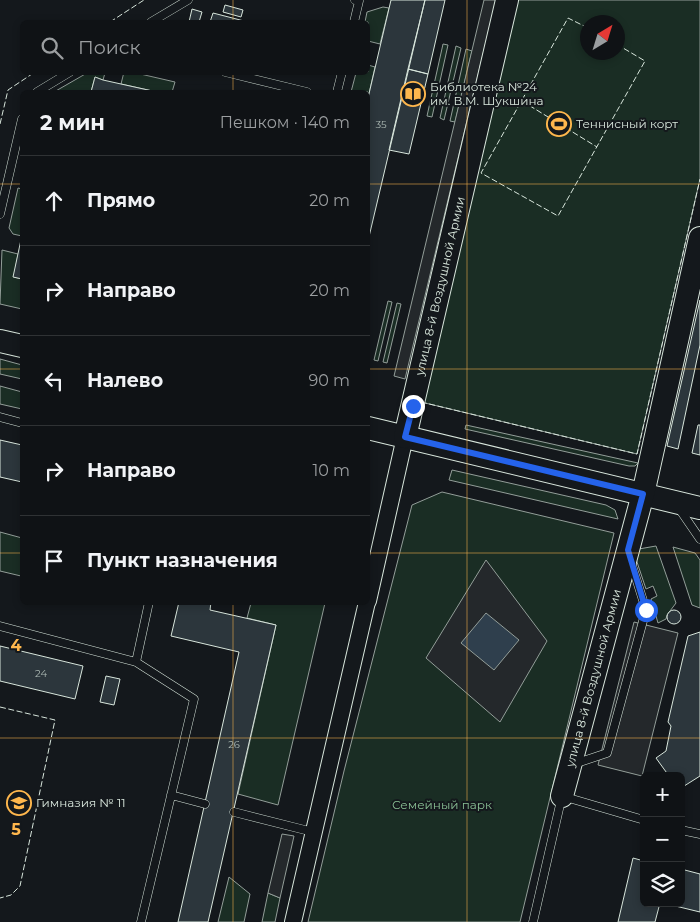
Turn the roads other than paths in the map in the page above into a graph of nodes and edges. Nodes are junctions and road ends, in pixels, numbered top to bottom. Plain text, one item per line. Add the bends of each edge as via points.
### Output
1 (188, 0) edge
2 (355, 0) edge
3 (507, 0) edge
4 (154, 20) edge
5 (354, 20) edge
6 (65, 75) edge
7 (238, 75) edge
8 (341, 75) edge
9 (40, 90) edge
10 (299, 90) edge
11 (338, 90) edge
12 (20, 128) edge
13 (0, 214) edge
14 (700, 238) edge
15 (0, 341) edge
16 (20, 346) edge
17 (0, 417) edge
18 (20, 422) edge
19 (370, 428) edge
20 (405, 437) junction
21 (643, 494) junction
22 (674, 501) junction
23 (700, 508) edge
24 (700, 539) edge
25 (628, 550) junction
26 (370, 589) edge
27 (148, 605) edge
28 (366, 605) edge
29 (0, 626) edge
30 (136, 662) junction
31 (570, 765) junction
32 (171, 796) junction
33 (562, 796) junction
34 (205, 804) dead end
35 (234, 812) dead end
36 (640, 819) edge
37 (685, 831) edge
38 (313, 832) junction
39 (700, 834) edge
40 (141, 922) edge
41 (293, 922) edge
42 (533, 922) edge

1 - 4 lane
2 - 5 lane via 359,1
3 - 20 street, улица 8-й Воздушной Армии
6 - 9 lane
7 - 10 lane
8 - 11 lane
12 - 13 lane
14 - 21 street, улица 8-й Воздушной Армии
15 - 16 street
17 - 18 lane
19 - 20 street
20 - 21 street
20 - 26 street, улица 8-й Воздушной Армии
21 - 22 street
21 - 25 street, улица 8-й Воздушной Армии
22 - 23 street
22 - 24 lane
25 - 31 street, улица 8-й Воздушной Армии
25 - 31 lane via 646,610 607,752
27 - 30 lane
28 - 38 street, улица 8-й Воздушной Армии
29 - 30 lane
30 - 32 lane via 194,699
31 - 33 street, улица 8-й Воздушной Армии
32 - 34 lane
32 - 40 lane
33 - 36 lane
33 - 42 lane
35 - 38 lane
37 - 39 lane
38 - 41 street, улица 8-й Воздушной Армии

